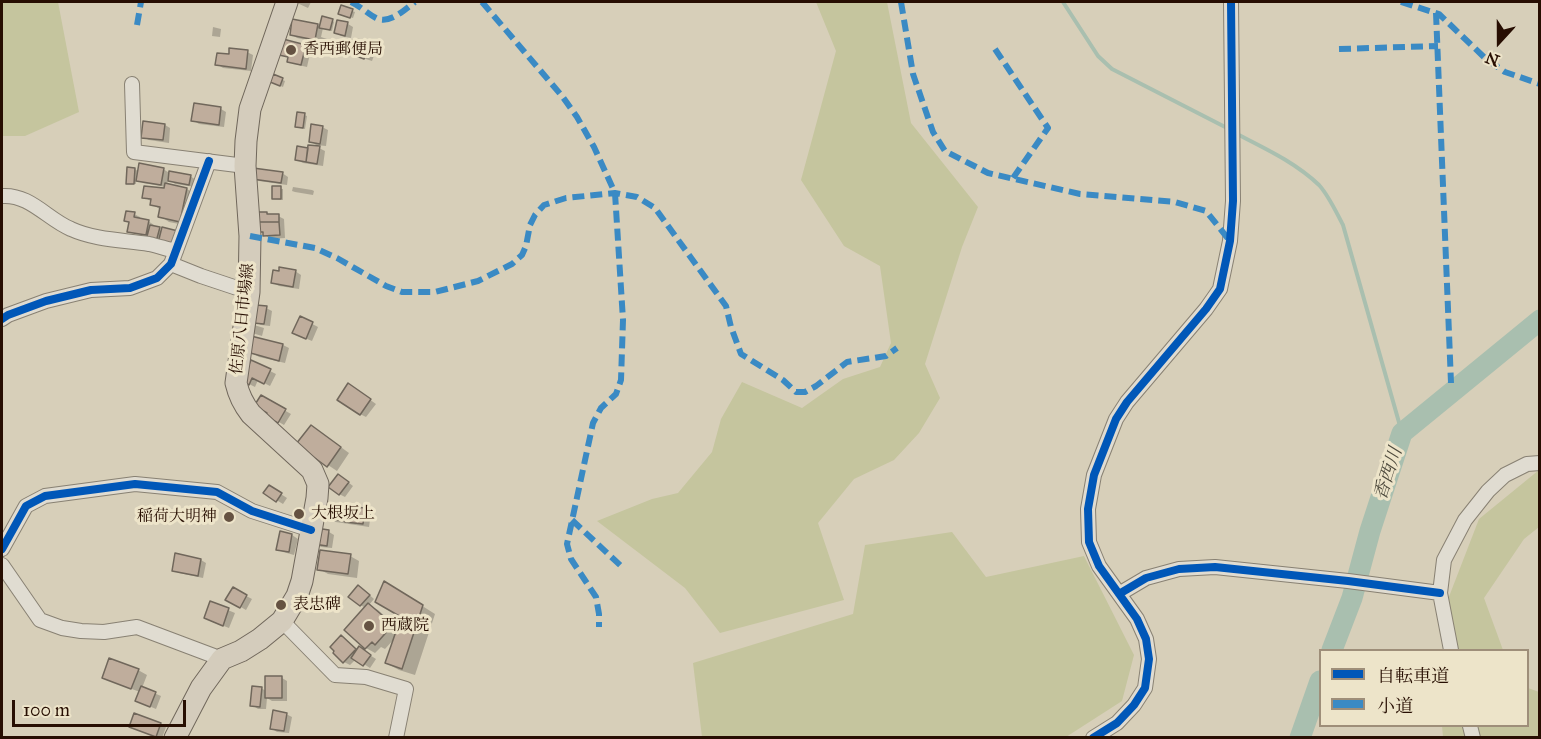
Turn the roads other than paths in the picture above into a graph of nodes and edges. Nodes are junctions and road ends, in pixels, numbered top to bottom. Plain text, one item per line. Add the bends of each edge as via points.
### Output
1 (286, 2) edge
2 (1231, 2) edge
3 (132, 84) dead end
4 (209, 161) junction
5 (245, 166) junction
6 (2, 196) edge
7 (173, 258) junction
8 (249, 292) junction
9 (2, 319) edge
10 (1539, 463) edge
11 (6, 528) edge
12 (311, 531) junction
13 (2, 549) edge
14 (2, 565) edge
15 (1440, 593) junction
16 (1119, 594) junction
17 (282, 621) junction
18 (1451, 649) edge
19 (222, 659) junction
20 (175, 738) edge
21 (396, 738) edge
22 (1093, 738) edge

1 - 5 main road, 佐原八日市場線 via 250,109
2 - 16 street via 1233,211 1220,289 1127,402 1116,419 1094,475 1088,509 1089,542 1099,566
3 - 4 street via 134,152
4 - 5 street
4 - 7 street
5 - 8 main road, 佐原八日市場線
6 - 7 street via 22,199 69,229 89,236 152,245
7 - 8 street via 201,276
7 - 9 street via 157,278 130,288 91,290 46,301
8 - 12 main road, 佐原八日市場線 via 236,382 238,394 251,414 305,462 316,477
10 - 15 street via 1527,464 1505,475 1465,520 1444,560
11 - 12 street via 26,506 45,496 135,484 217,492 252,511
11 - 13 street
12 - 17 main road, 佐原八日市場線 via 302,581
14 - 19 street via 40,620 81,631 137,627
15 - 16 street via 1215,567 1179,569 1146,578
15 - 18 street
16 - 22 street via 1146,639 1149,659 1145,688 1117,723
17 - 19 main road, 佐原八日市場線 via 260,639
17 - 21 street via 335,675 366,677 406,689
19 - 20 main road, 佐原八日市場線 via 201,688

